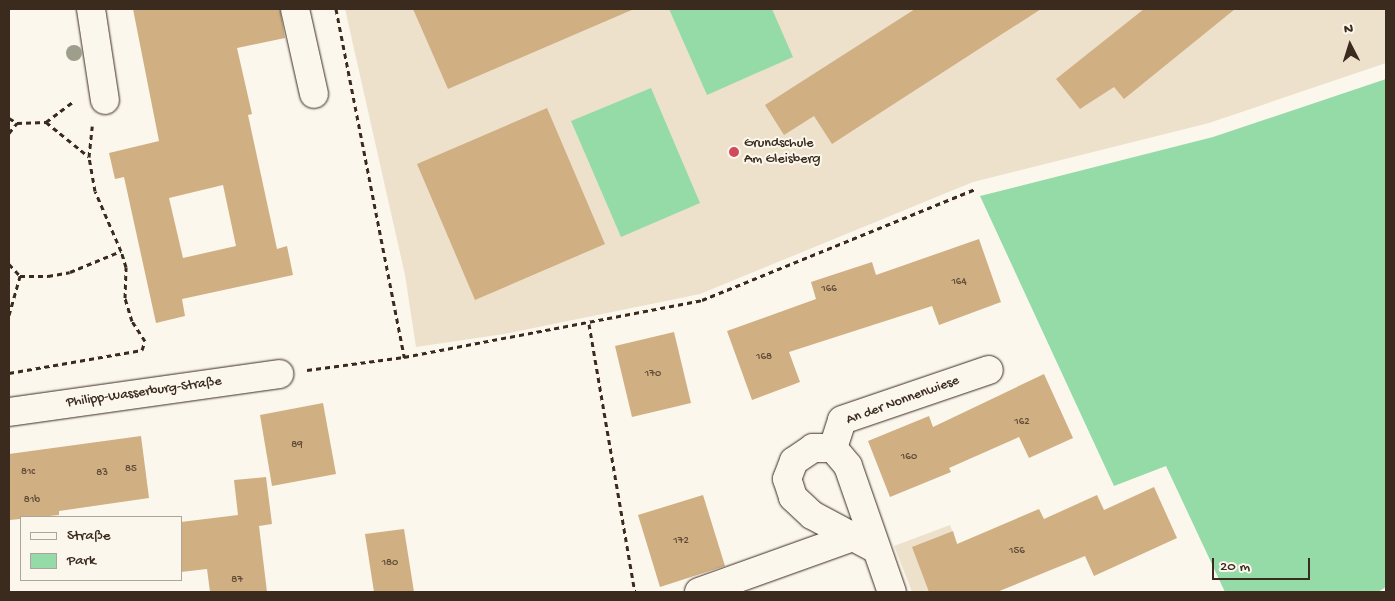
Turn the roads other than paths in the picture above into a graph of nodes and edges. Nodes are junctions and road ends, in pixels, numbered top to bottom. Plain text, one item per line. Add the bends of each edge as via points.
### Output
1 (91, 9) edge
2 (295, 9) edge
3 (104, 90) road end
4 (314, 94) dead end
5 (989, 370) dead end
6 (279, 374) road end
7 (9, 412) edge
8 (833, 448) junction
9 (864, 542) junction
10 (699, 592) edge
11 (892, 592) edge

1 - 3 street
2 - 4 street
5 - 8 street, An der Nonnenwiese via 842,420
6 - 7 street, Philipp-Wasserburg-Straße
8 - 9 street via 848,466
8 - 9 street via 813,448 800,456 794,461 787,479 793,497 812,515
9 - 10 street
9 - 11 street

